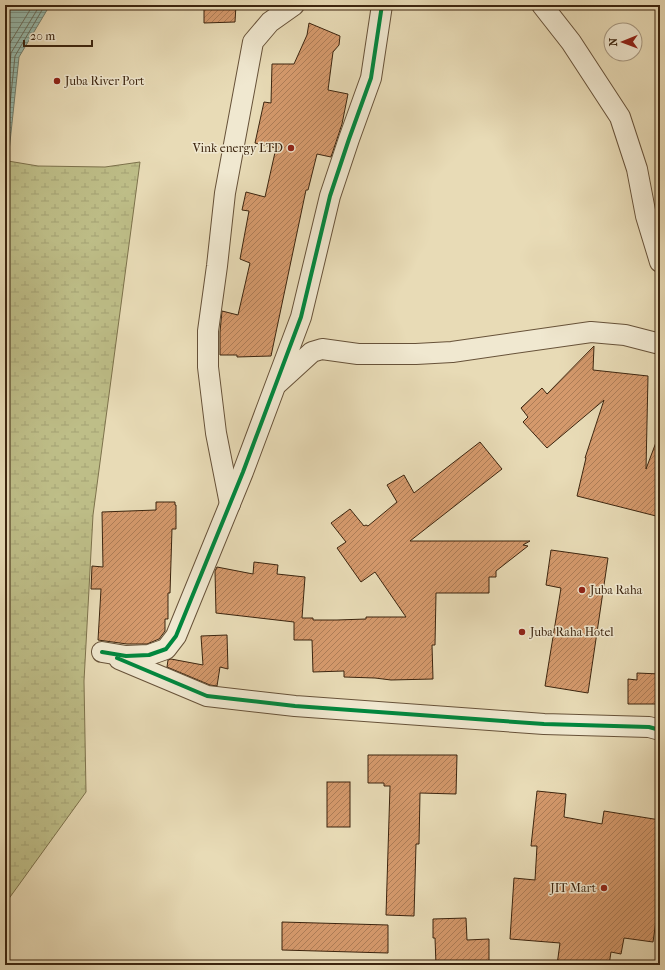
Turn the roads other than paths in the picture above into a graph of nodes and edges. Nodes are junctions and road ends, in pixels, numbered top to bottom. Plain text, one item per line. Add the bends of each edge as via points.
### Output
1 (294, 5) edge
2 (382, 5) edge
3 (542, 5) edge
4 (660, 262) edge
5 (660, 344) edge
6 (276, 385) junction
7 (230, 504) junction
8 (660, 730) edge

1 - 7 street via 270,22 253,42 225,193 208,331 208,368 216,434
2 - 6 street via 371,78 330,196 301,317
3 - 4 street via 571,42 620,117
5 - 6 street via 626,334 591,332 452,352 358,354 322,349 312,352
6 - 7 street
7 - 8 street via 176,636 166,649 149,655 126,656 102,652 207,696 295,706

